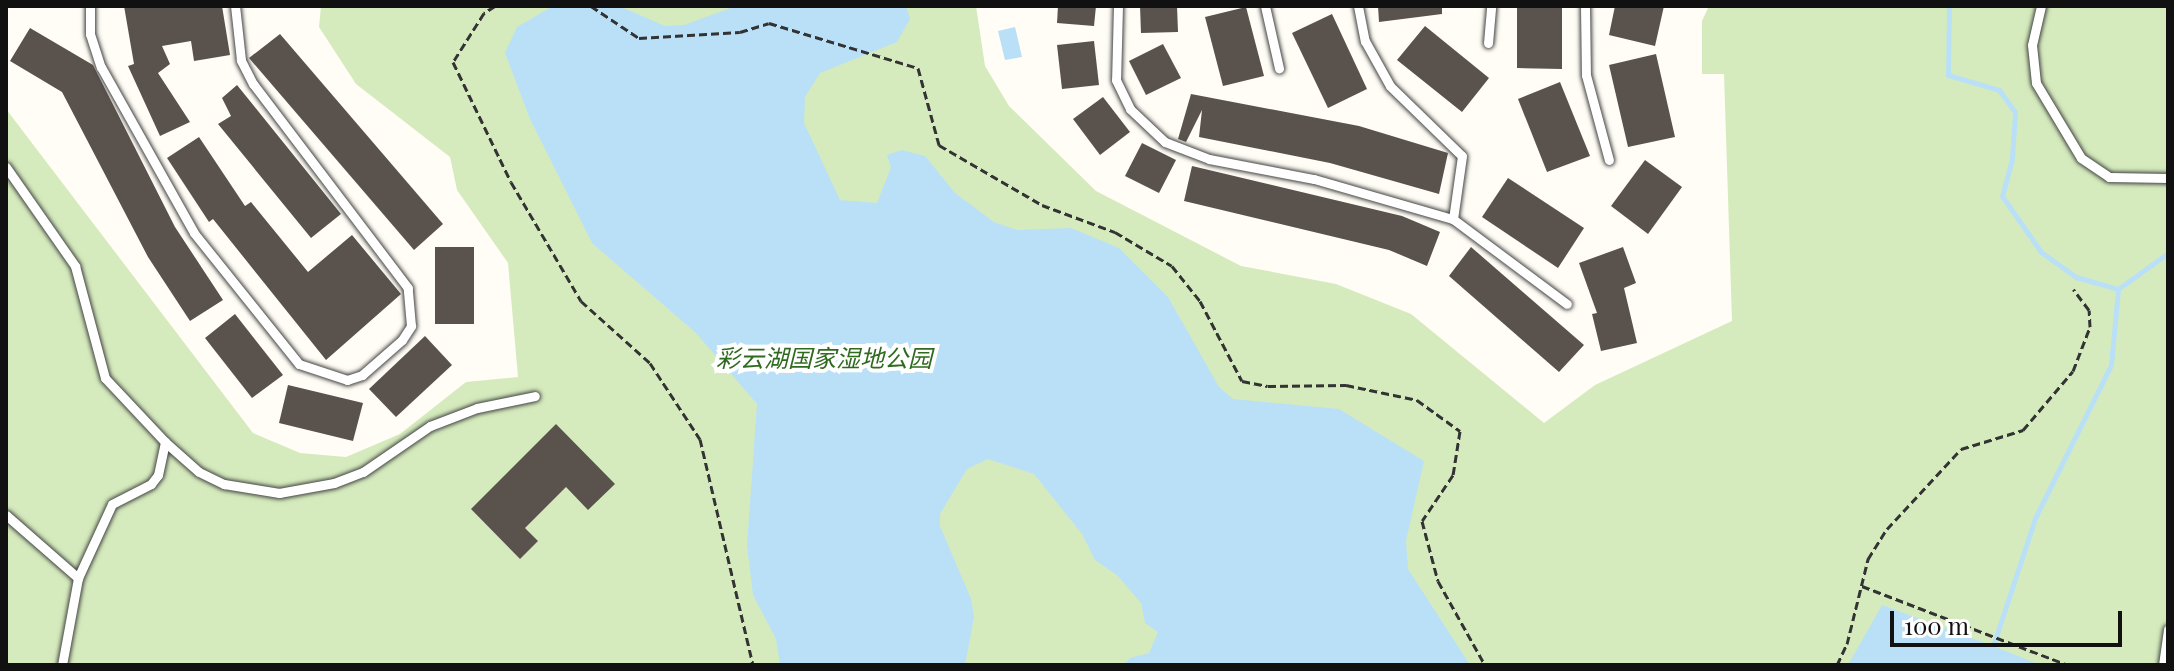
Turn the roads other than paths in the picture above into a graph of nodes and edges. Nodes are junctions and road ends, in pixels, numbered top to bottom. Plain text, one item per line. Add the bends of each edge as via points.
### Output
1 (90, 6) edge
2 (235, 6) edge
3 (1118, 6) edge
4 (1265, 6) edge
5 (1358, 6) edge
6 (1491, 6) edge
7 (1585, 6) edge
8 (2041, 6) edge
9 (1488, 43) dead end
10 (1279, 68) dead end
11 (1609, 160) dead end
12 (6, 167) edge
13 (2168, 178) edge
14 (1453, 219) junction
15 (1567, 304) dead end
16 (535, 396) dead end
17 (165, 442) junction
18 (6, 515) edge
19 (78, 578) junction
20 (2168, 629) edge
21 (62, 665) edge
22 (2163, 665) edge

1 - 2 lane via 90,34 101,67 194,233 299,364 347,380 362,375 402,340 411,326 408,288 253,84 241,60
3 - 14 lane via 1116,80 1130,109 1165,142 1209,159 1314,179
4 - 10 lane
5 - 14 lane via 1365,41 1390,86 1462,156
6 - 9 lane
7 - 11 lane via 1586,75
8 - 13 lane via 2032,45 2036,83 2081,158 2109,177
12 - 17 lane via 75,266 105,378
14 - 15 lane
16 - 17 lane via 477,408 430,426 363,472 334,483 279,493 224,484 199,472
17 - 19 lane via 151,484 112,504
18 - 19 lane
19 - 21 lane
20 - 22 lane

